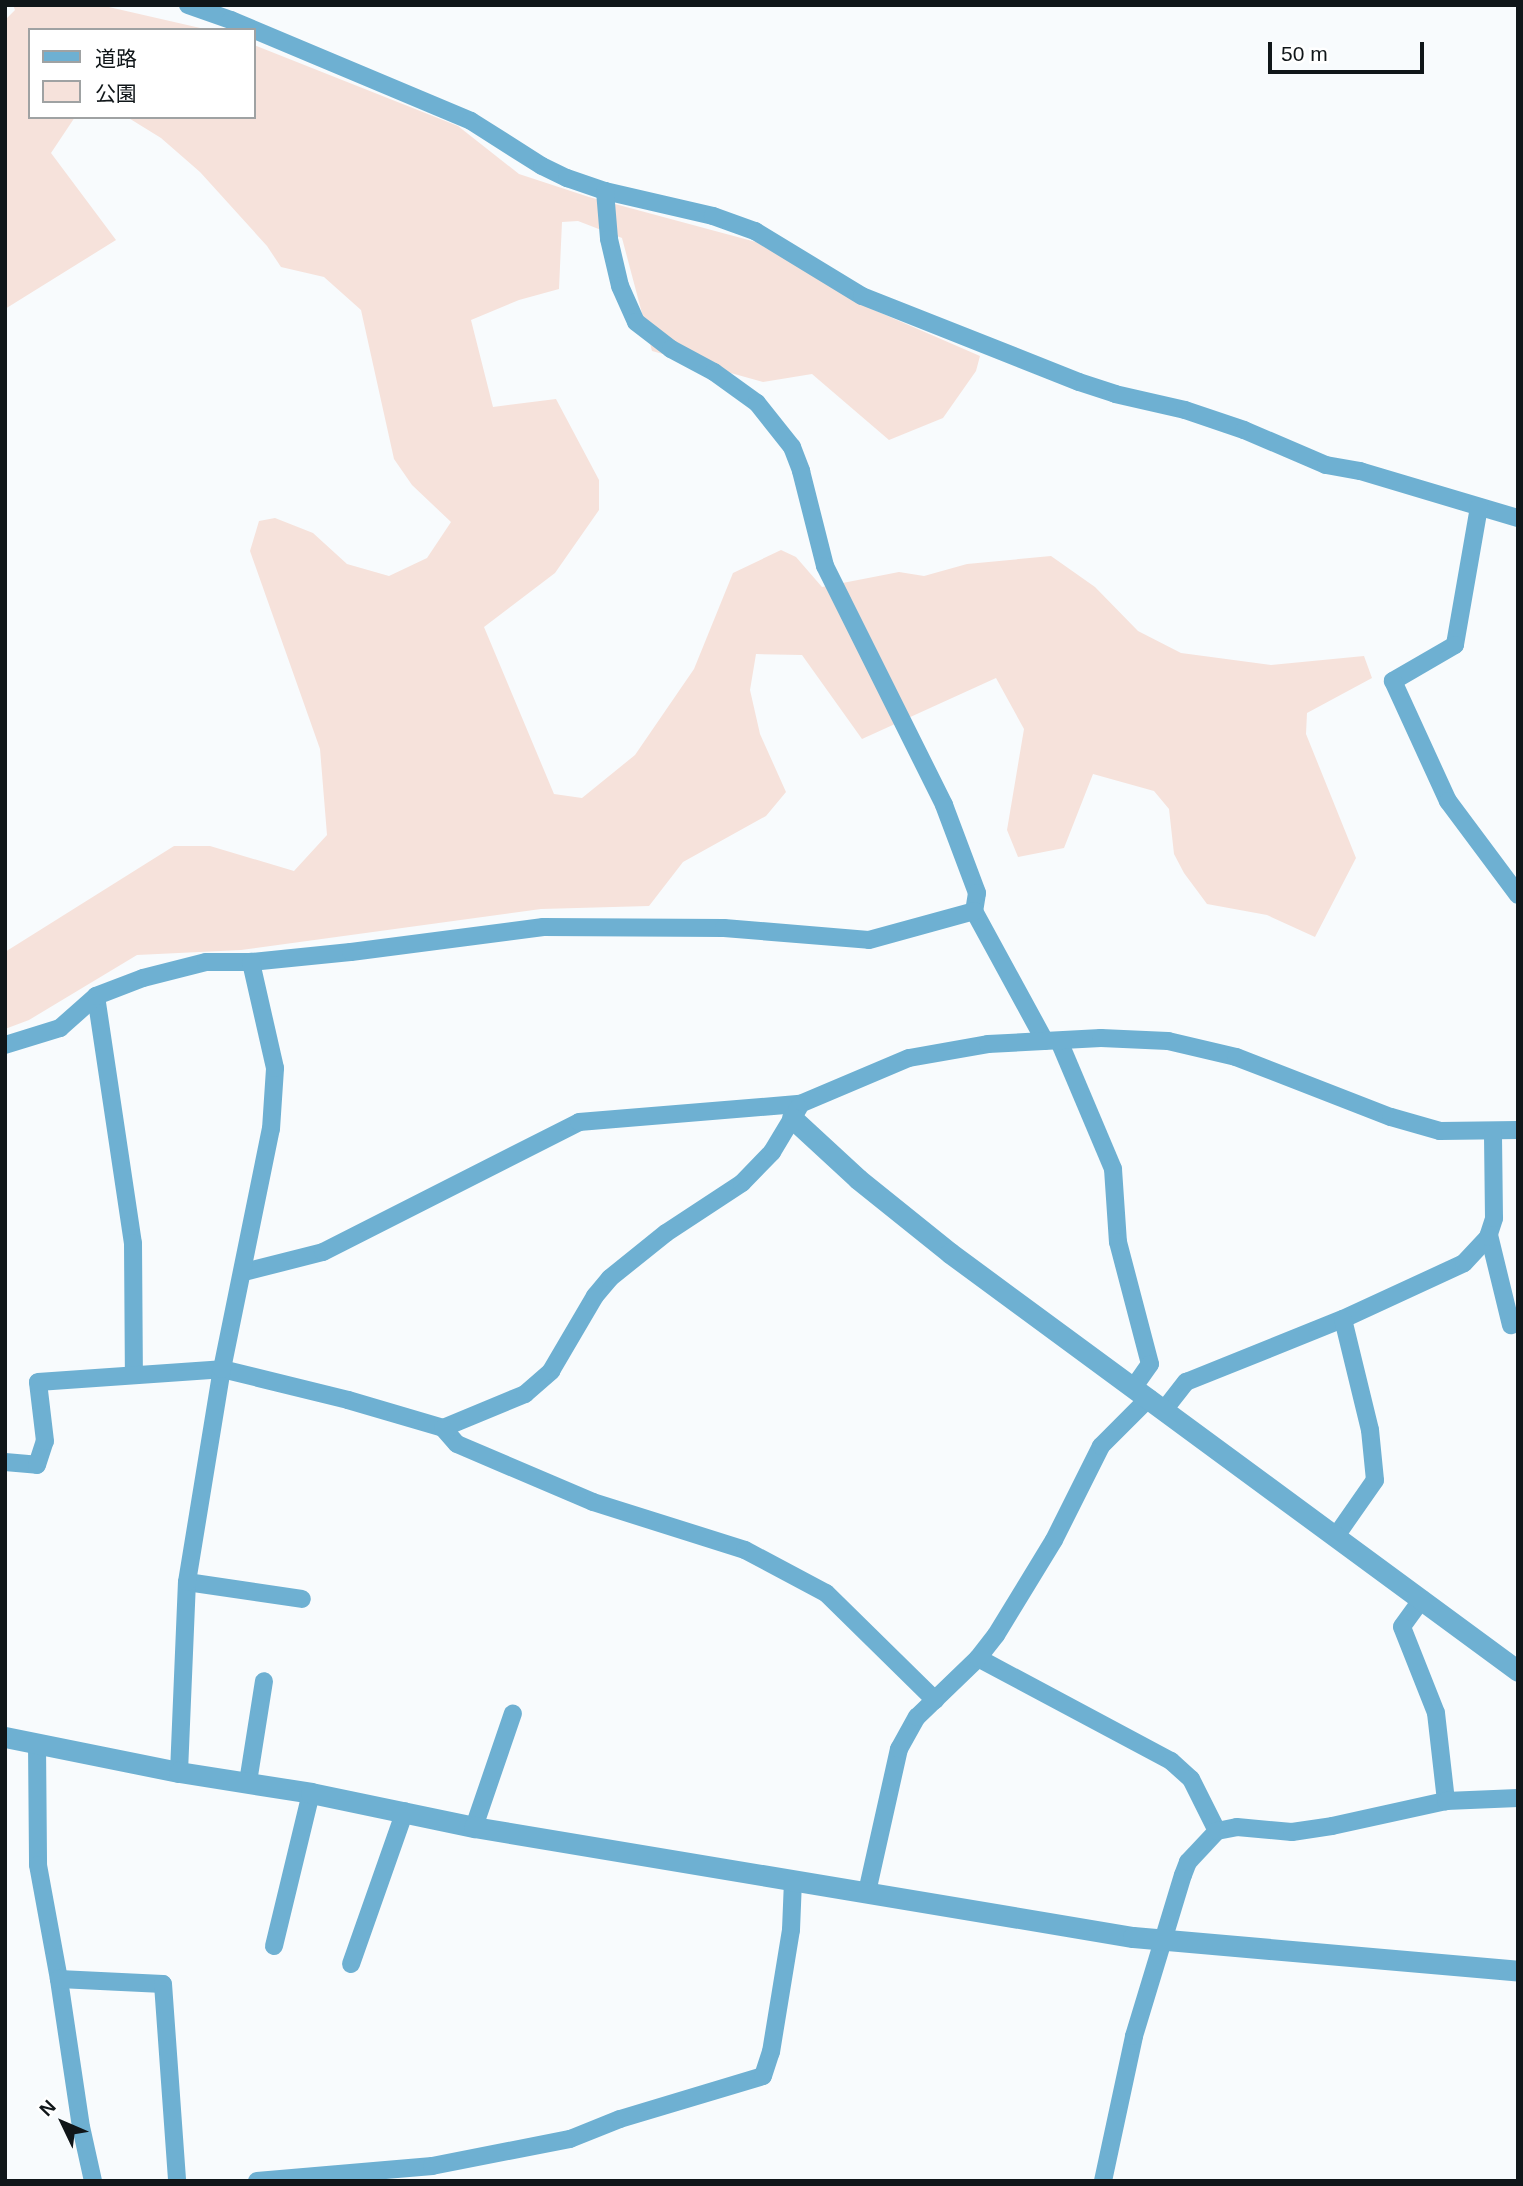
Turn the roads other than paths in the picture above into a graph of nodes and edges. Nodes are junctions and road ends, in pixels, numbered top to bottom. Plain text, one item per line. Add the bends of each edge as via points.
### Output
1 (188, 5) edge
2 (250, 28) edge
3 (256, 31) edge
4 (605, 191) junction
5 (1479, 507) junction
6 (1518, 518) edge
7 (1518, 895) edge
8 (974, 911) junction
9 (251, 962) junction
10 (96, 996) junction
11 (1052, 1041) junction
12 (5, 1045) edge
13 (796, 1111) junction
14 (1518, 1130) edge
15 (1493, 1132) junction
16 (1489, 1235) junction
17 (244, 1272) junction
18 (1343, 1319) junction
19 (1511, 1325) dead end
20 (222, 1369) junction
21 (134, 1375) junction
22 (1149, 1398) junction
23 (443, 1428) junction
24 (5, 1462) edge
25 (1336, 1536) junction
26 (187, 1582) junction
27 (302, 1599) dead end
28 (1422, 1599) junction
29 (978, 1658) junction
30 (1518, 1671) edge
31 (264, 1681) dead end
32 (935, 1700) junction
33 (513, 1713) dead end
34 (5, 1737) edge
35 (37, 1744) junction
36 (178, 1772) junction
37 (248, 1782) junction
38 (311, 1793) junction
39 (1518, 1798) edge
40 (1446, 1801) junction
41 (405, 1811) junction
42 (474, 1827) junction
43 (1217, 1831) junction
44 (793, 1880) junction
45 (867, 1892) junction
46 (1163, 1940) junction
47 (274, 1946) dead end
48 (351, 1964) dead end
49 (1518, 1971) edge
50 (59, 1979) junction
51 (93, 2181) edge
52 (177, 2181) edge
53 (257, 2181) edge
54 (1103, 2181) edge

1 - 2 street
3 - 4 street via 471,121 542,166
4 - 5 street via 713,216 755,231 862,296 1079,382 1220,422 1326,465
4 - 8 street via 609,239 620,286 636,323 757,403 792,447 825,566 944,805 977,893
5 - 6 street
5 - 7 street via 1455,645 1393,681 1448,801
8 - 9 street via 869,940 724,928 543,927
8 - 11 street
9 - 10 street via 206,962
9 - 17 street via 275,1068 271,1129
10 - 12 street via 60,1028
10 - 21 street via 133,1243
11 - 13 street via 947,1049 909,1058
11 - 15 street via 1168,1041 1237,1057 1440,1132
11 - 22 street via 1113,1168 1118,1242 1150,1364
13 - 17 street via 579,1122 323,1252
13 - 22 street via 858,1179 950,1253
13 - 23 street via 772,1152 742,1183 666,1233 611,1278 595,1296 551,1371 524,1394
14 - 15 street
15 - 16 street via 1494,1218
16 - 18 street via 1464,1263
16 - 19 street
17 - 20 street
18 - 22 street
18 - 25 street via 1370,1430 1375,1480
20 - 21 street
20 - 23 street
20 - 26 street
21 - 24 street via 37,1382 45,1441 37,1465
22 - 25 street
22 - 29 street via 1101,1446 1054,1540
23 - 32 street via 457,1444 593,1502 744,1549 826,1593
25 - 28 street
26 - 27 street
26 - 36 street
28 - 30 street
28 - 40 street via 1402,1627 1436,1713
29 - 32 street
29 - 43 street via 1171,1761 1191,1779
31 - 37 street
32 - 45 street via 917,1717 899,1749
33 - 42 street
34 - 35 street
35 - 36 street
35 - 50 street via 38,1865
36 - 37 street
37 - 38 street
38 - 41 street
38 - 47 street
39 - 40 street
40 - 43 street via 1292,1832 1237,1827
41 - 42 street
41 - 48 street
42 - 44 street
43 - 46 street via 1188,1862
44 - 45 street
44 - 53 street via 791,1930 763,2076 546,2144 432,2166
45 - 46 street
46 - 49 street
46 - 54 street via 1135,2036
50 - 51 street
50 - 52 street via 163,1984

